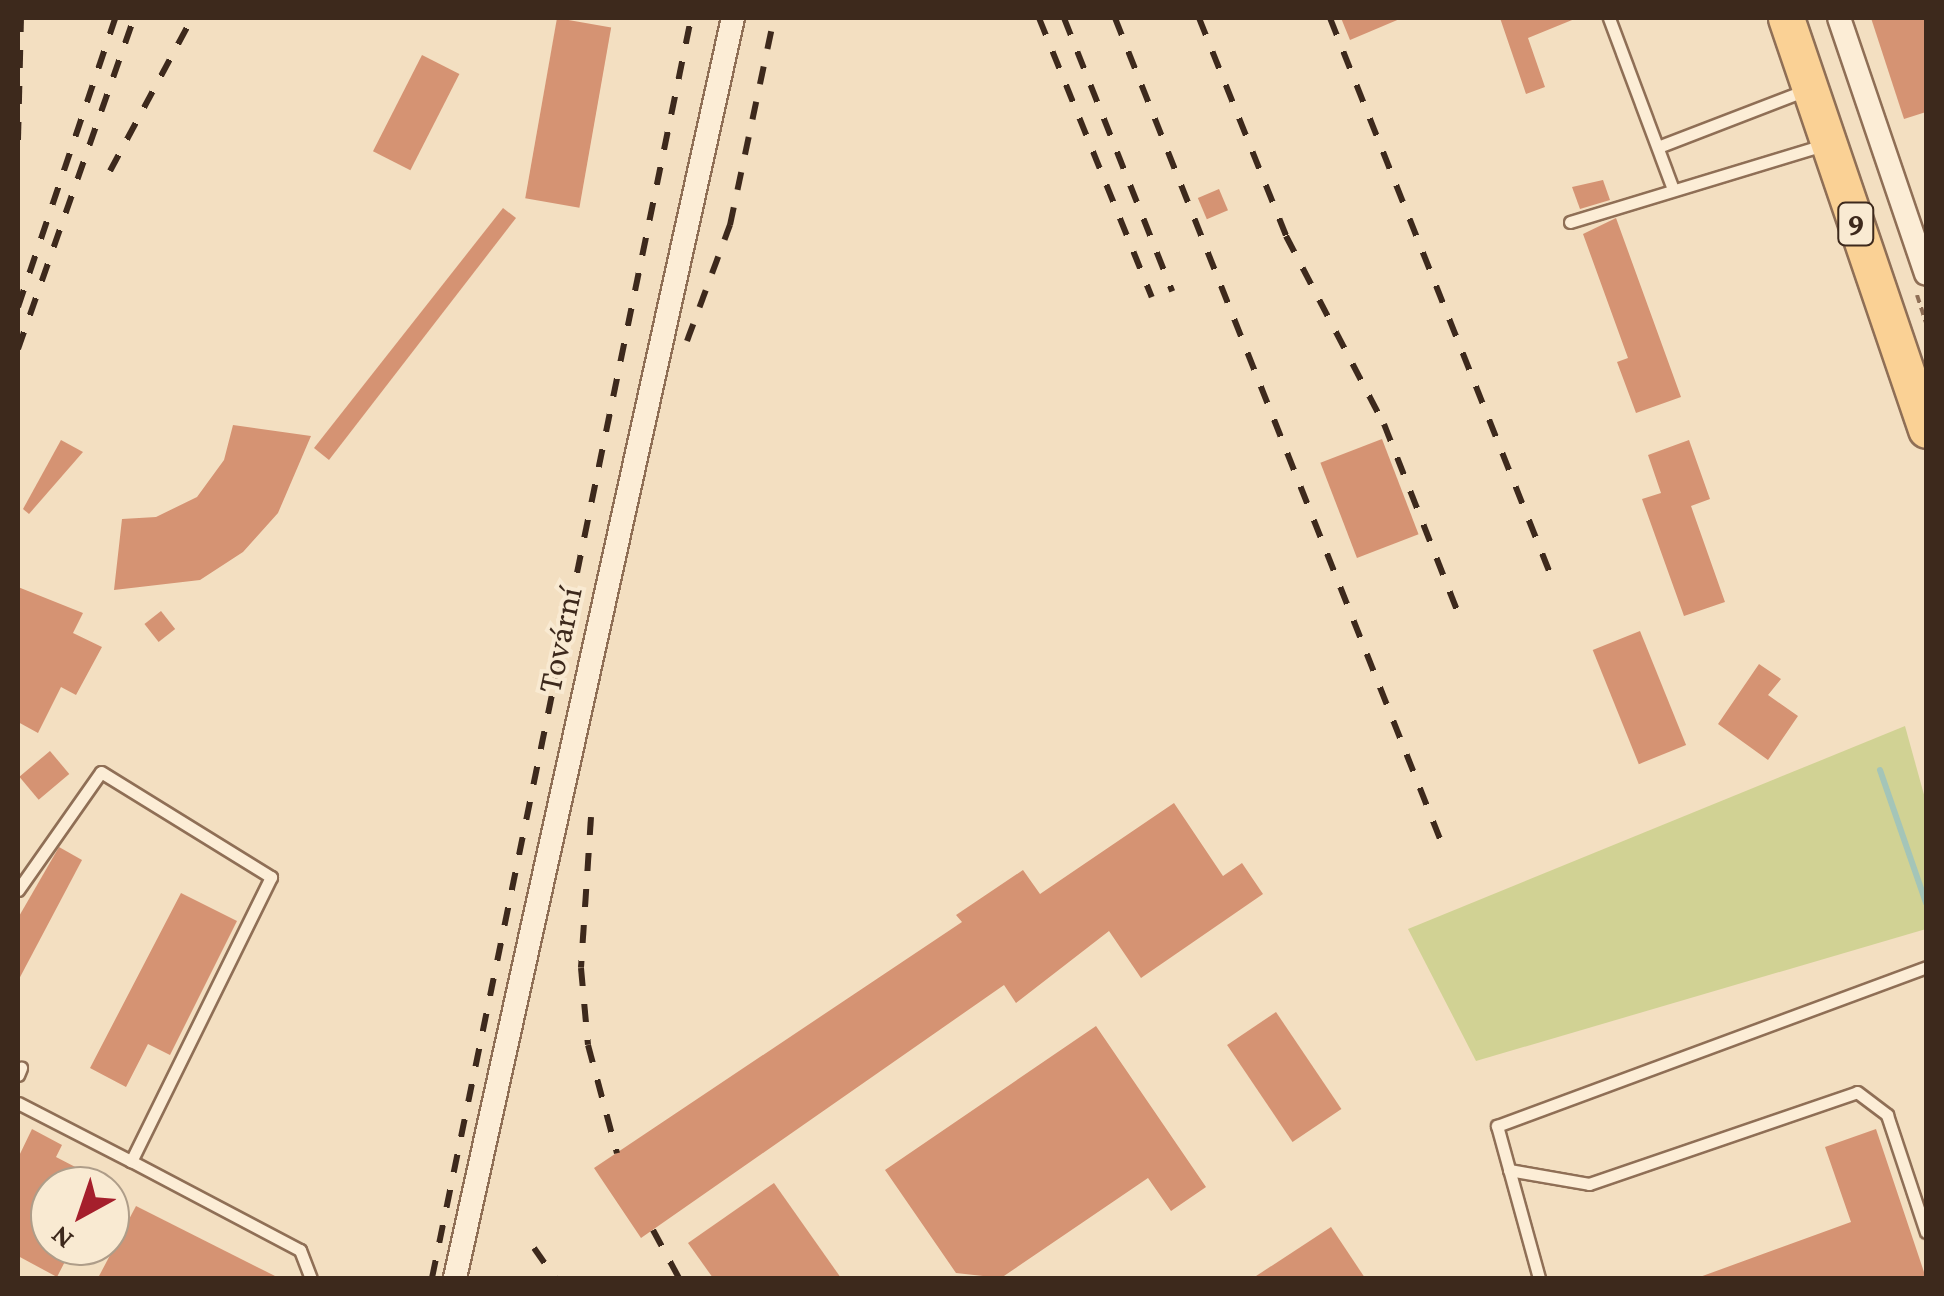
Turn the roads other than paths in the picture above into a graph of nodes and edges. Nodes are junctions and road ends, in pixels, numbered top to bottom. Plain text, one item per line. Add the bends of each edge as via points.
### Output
1 (733, 18) edge
2 (1609, 18) edge
3 (1786, 18) edge
4 (1839, 18) edge
5 (1810, 88) junction
6 (1828, 144) junction
7 (1658, 147) junction
8 (1673, 189) junction
9 (1570, 222) dead end
10 (1926, 274) edge
11 (1926, 430) edge
12 (18, 890) edge
13 (1926, 966) edge
14 (18, 1103) edge
15 (131, 1162) junction
16 (1509, 1170) junction
17 (1926, 1232) edge
18 (311, 1278) edge
19 (455, 1278) edge
20 (1539, 1278) edge

1 - 19 street, Tovární
2 - 7 lane
3 - 5 main road, 9
4 - 10 street
5 - 6 main road, 9
5 - 7 lane
6 - 8 lane
6 - 11 main road, 9
7 - 8 lane
8 - 9 lane
12 - 15 lane via 100,772 271,877
13 - 16 lane via 1496,1126
14 - 15 lane
15 - 18 lane via 300,1250
16 - 17 lane via 1590,1184 1857,1092 1887,1115
16 - 20 lane

